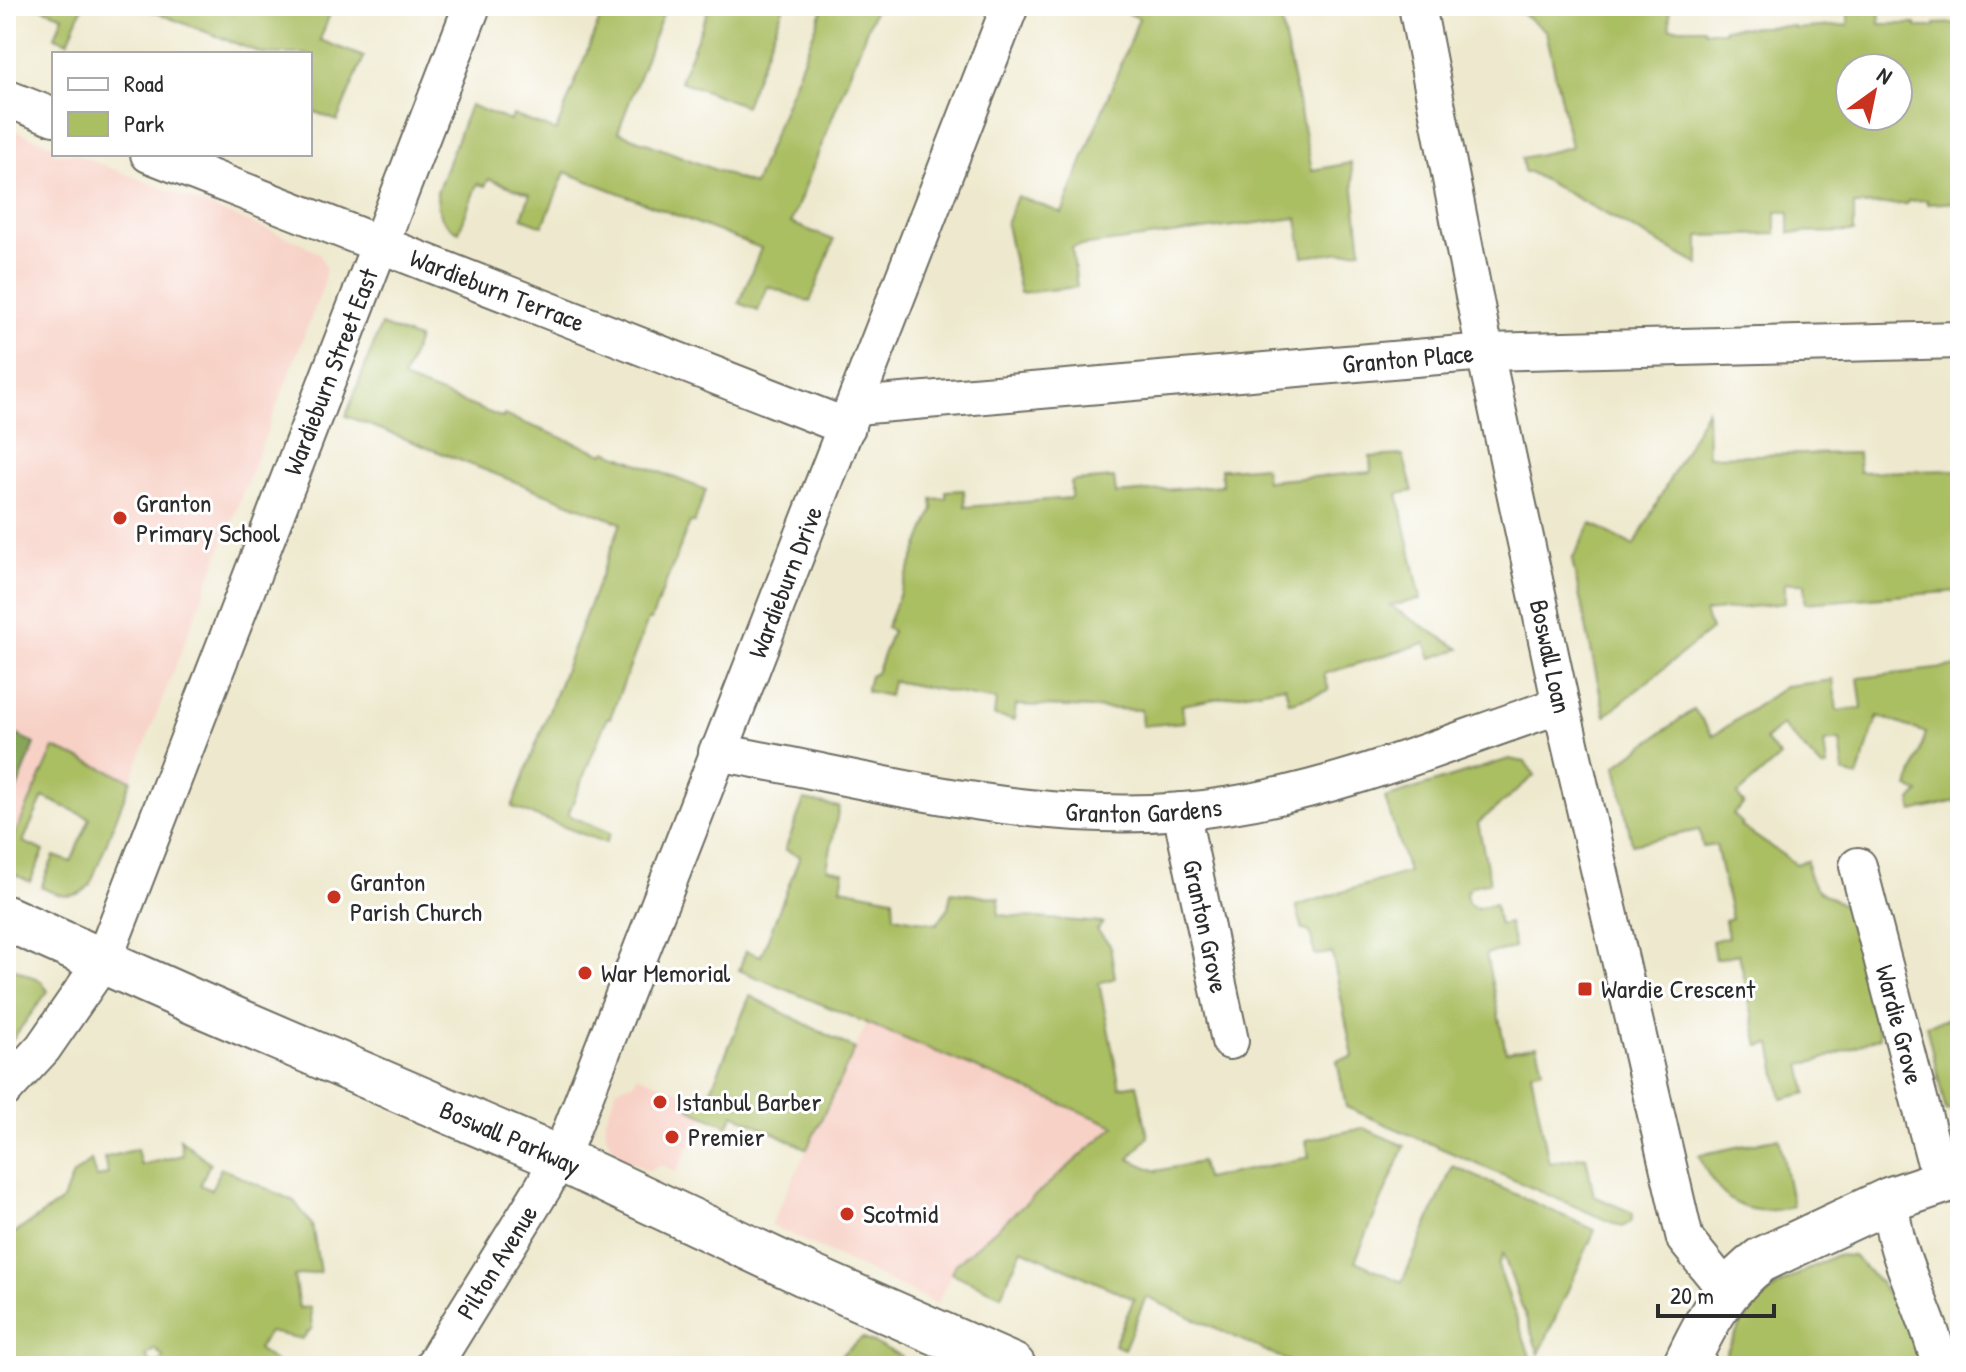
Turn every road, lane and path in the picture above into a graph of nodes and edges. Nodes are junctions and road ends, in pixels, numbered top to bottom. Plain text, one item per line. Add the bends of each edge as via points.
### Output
1 (472, 6) edge
2 (1010, 6) edge
3 (1417, 6) edge
4 (6, 98) edge
5 (52, 116) edge
6 (154, 156) edge
7 (380, 245) junction
8 (1960, 340) edge
9 (1485, 352) junction
10 (851, 416) junction
11 (1561, 705) junction
12 (717, 752) junction
13 (1181, 811) junction
14 (1858, 866) dead end
15 (6, 918) edge
16 (103, 961) junction
17 (1230, 1041) dead end
18 (6, 1088) edge
19 (558, 1158) junction
20 (1956, 1177) edge
21 (1891, 1199) junction
22 (1727, 1291) junction
23 (433, 1366) edge
24 (1013, 1366) edge
25 (1685, 1366) edge
26 (1940, 1366) edge

1 - 7 street, Wardieburn Street East
2 - 10 street, Wardieburn Drive
3 - 9 street, Boswall Loan
4 - 5 street
6 - 7 street, Wardieburn Terrace
7 - 10 street, Wardieburn Terrace
7 - 16 street, Wardieburn Street East
8 - 9 street, Granton Place
9 - 10 street, Granton Place
9 - 11 street, Boswall Loan
10 - 12 street, Wardieburn Drive
11 - 13 street, Granton Gardens via 1321,786
11 - 22 street, Boswall Loan via 1685,1239
12 - 13 street, Granton Gardens via 995,806 1088,814
12 - 19 street, Wardieburn Drive
13 - 17 street, Granton Grove
14 - 20 street, Wardie Grove via 1934,1156
15 - 16 street, Boswall Parkway
16 - 18 street, Wardieburn Street East via 43,1048
16 - 19 street, Boswall Parkway
19 - 23 street, Pilton Avenue
19 - 24 street, Boswall Parkway
20 - 21 street
21 - 22 street via 1761,1260
21 - 26 street via 1891,1222
22 - 25 street

